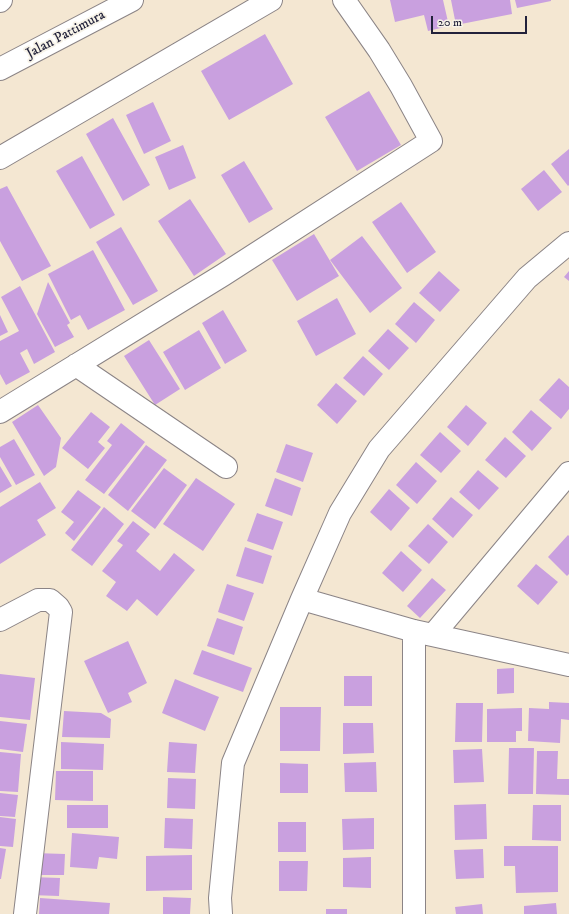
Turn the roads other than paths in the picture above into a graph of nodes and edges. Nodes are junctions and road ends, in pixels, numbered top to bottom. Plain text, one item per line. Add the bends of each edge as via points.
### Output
1 (132, 0) edge
2 (271, 0) edge
3 (344, 0) edge
4 (0, 69) edge
5 (0, 158) edge
6 (569, 243) edge
7 (76, 365) junction
8 (0, 412) edge
9 (226, 467) dead end
10 (569, 473) edge
11 (302, 599) junction
12 (0, 620) edge
13 (423, 633) junction
14 (569, 665) edge
15 (26, 914) edge
16 (221, 914) edge
17 (414, 914) edge

1 - 4 street, Jalan Pattimura
2 - 5 street
3 - 7 street via 402,86 431,141 223,275
6 - 11 street via 527,278 379,448 340,513
7 - 8 street
7 - 9 street
10 - 13 street
11 - 13 street
11 - 16 street via 233,763 220,898
12 - 15 street via 38,600 50,600 61,612
13 - 14 street
13 - 17 street

